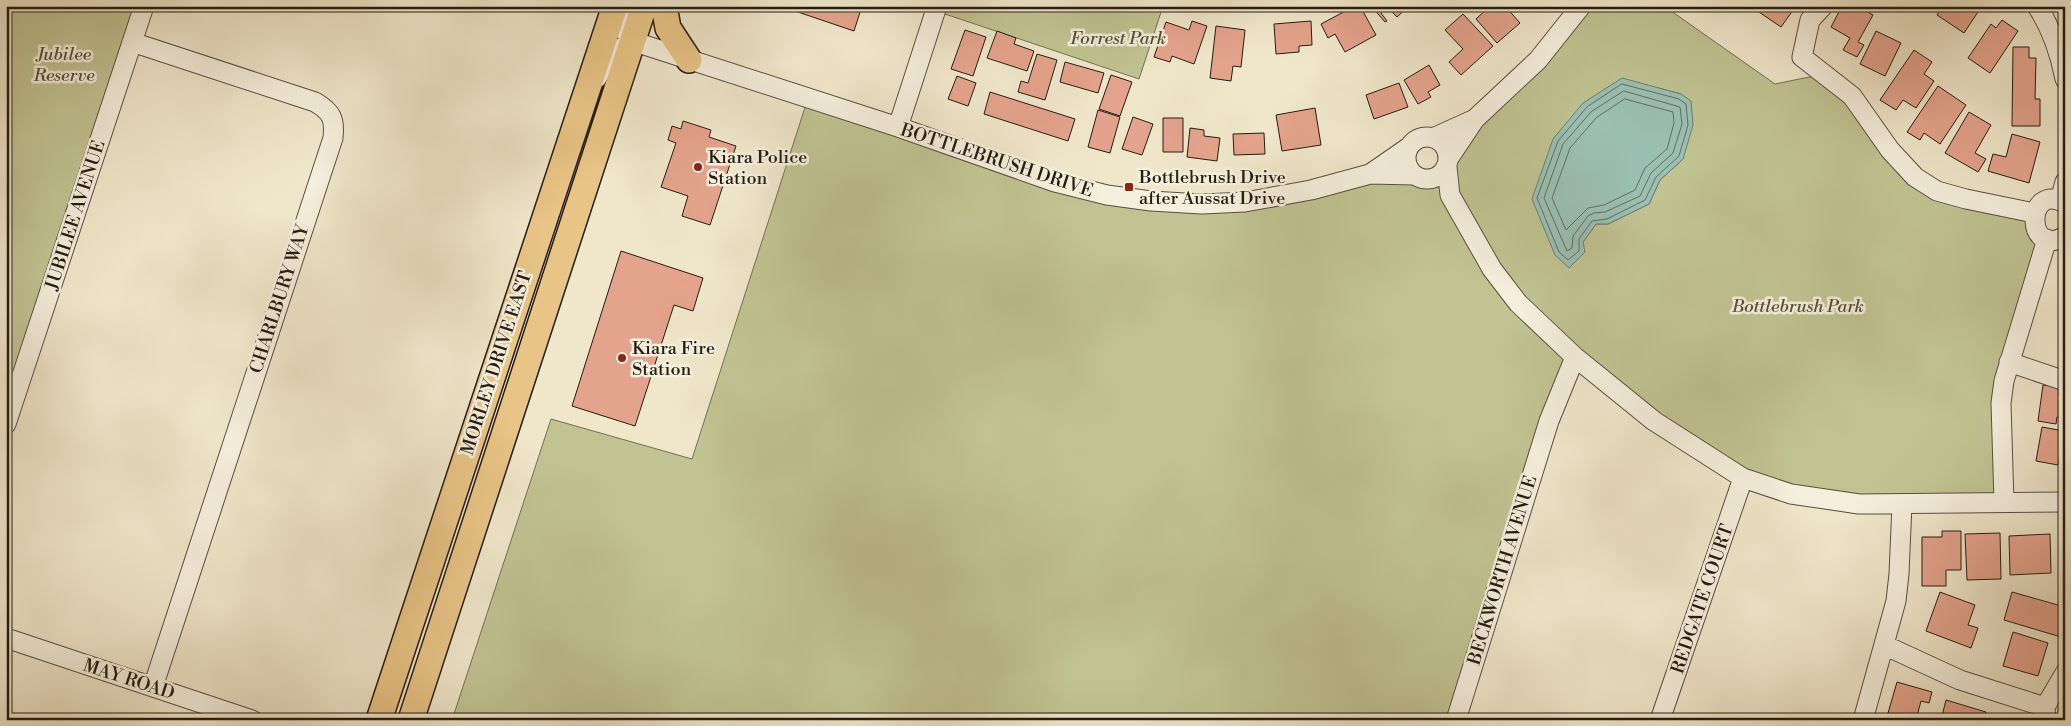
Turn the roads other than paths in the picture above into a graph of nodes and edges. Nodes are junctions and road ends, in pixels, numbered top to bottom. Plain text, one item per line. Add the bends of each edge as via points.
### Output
1 (144, 6) edge
2 (615, 6) edge
3 (619, 6) edge
4 (644, 6) edge
5 (664, 6) edge
6 (937, 6) edge
7 (1582, 6) edge
8 (1823, 6) edge
9 (2038, 6) edge
10 (632, 41) junction
11 (132, 42) junction
12 (2063, 59) edge
13 (689, 60) junction
14 (2065, 79) edge
15 (583, 106) junction
16 (1475, 119) junction
17 (898, 127) junction
18 (1433, 138) junction
19 (1409, 147) junction
20 (1448, 162) junction
21 (1370, 174) junction
22 (1421, 177) junction
23 (2065, 182) edge
24 (1450, 195) junction
25 (2062, 202) edge
26 (579, 205) junction
27 (2034, 213) junction
28 (540, 234) junction
29 (2056, 238) edge
30 (1575, 357) junction
31 (2009, 362) junction
32 (1590, 368) junction
33 (2065, 381) edge
34 (518, 393) junction
35 (480, 413) junction
36 (1549, 421) junction
37 (6, 424) edge
38 (1744, 478) junction
39 (2004, 502) junction
40 (2065, 502) edge
41 (1902, 504) junction
42 (6, 638) edge
43 (1884, 645) junction
44 (2065, 673) edge
45 (153, 687) junction
46 (2046, 713) edge
47 (252, 720) edge
48 (379, 720) edge
49 (411, 720) edge
50 (1456, 720) edge
51 (1660, 720) edge
52 (1863, 720) edge

1 - 11 street, JUBILEE AVENUE
2 - 15 main road, MORLEY DRIVE EAST
3 - 10 street via 621,25
4 - 10 main road, MORLEY DRIVE EAST
5 - 13 main road via 668,28
6 - 17 street
7 - 16 street via 1531,67
8 - 27 street via 1810,20 1802,56 1852,96 1890,150 1915,177 1937,190 1966,200
9 - 12 street
10 - 13 street, BOTTLEBRUSH DRIVE
10 - 15 street via 620,48 599,72
10 - 26 main road, MORLEY DRIVE EAST
11 - 37 street, JUBILEE AVENUE
11 - 45 street, CHARLBURY WAY via 316,102 327,109 334,126 333,138
12 - 14 street
13 - 17 street, BOTTLEBRUSH DRIVE
15 - 28 main road, MORLEY DRIVE EAST
16 - 18 street
16 - 20 street
17 - 21 street, BOTTLEBRUSH DRIVE via 1055,182 1107,195 1151,201 1245,202 1311,190
18 - 19 street via 1419,139
18 - 20 street via 1446,147
19 - 21 street, BOTTLEBRUSH DRIVE
19 - 22 street via 1406,162
20 - 22 street via 1437,177
20 - 24 street
21 - 22 street, BOTTLEBRUSH DRIVE
22 - 24 street
23 - 25 street
24 - 30 street via 1492,269 1518,303
25 - 27 street via 2045,202
26 - 28 main road via 561,205
26 - 34 main road, MORLEY DRIVE EAST
27 - 29 street via 2035,229
28 - 35 main road, MORLEY DRIVE EAST
29 - 31 street
30 - 32 street
30 - 36 street, BECKWORTH AVENUE
31 - 33 street
31 - 39 street via 2000,403
32 - 36 street, BECKWORTH AVENUE
32 - 38 street via 1654,421
34 - 35 main road via 504,392 494,396
34 - 49 main road, MORLEY DRIVE EAST
35 - 48 main road, MORLEY DRIVE EAST
36 - 50 street, BECKWORTH AVENUE
38 - 41 street via 1791,494 1826,501
38 - 51 street, REDGATE COURT
39 - 40 street
39 - 41 street
41 - 43 street via 1896,601
42 - 45 street, MAY ROAD
43 - 46 street via 1960,680
43 - 52 street
44 - 46 street
45 - 47 street, MAY ROAD

